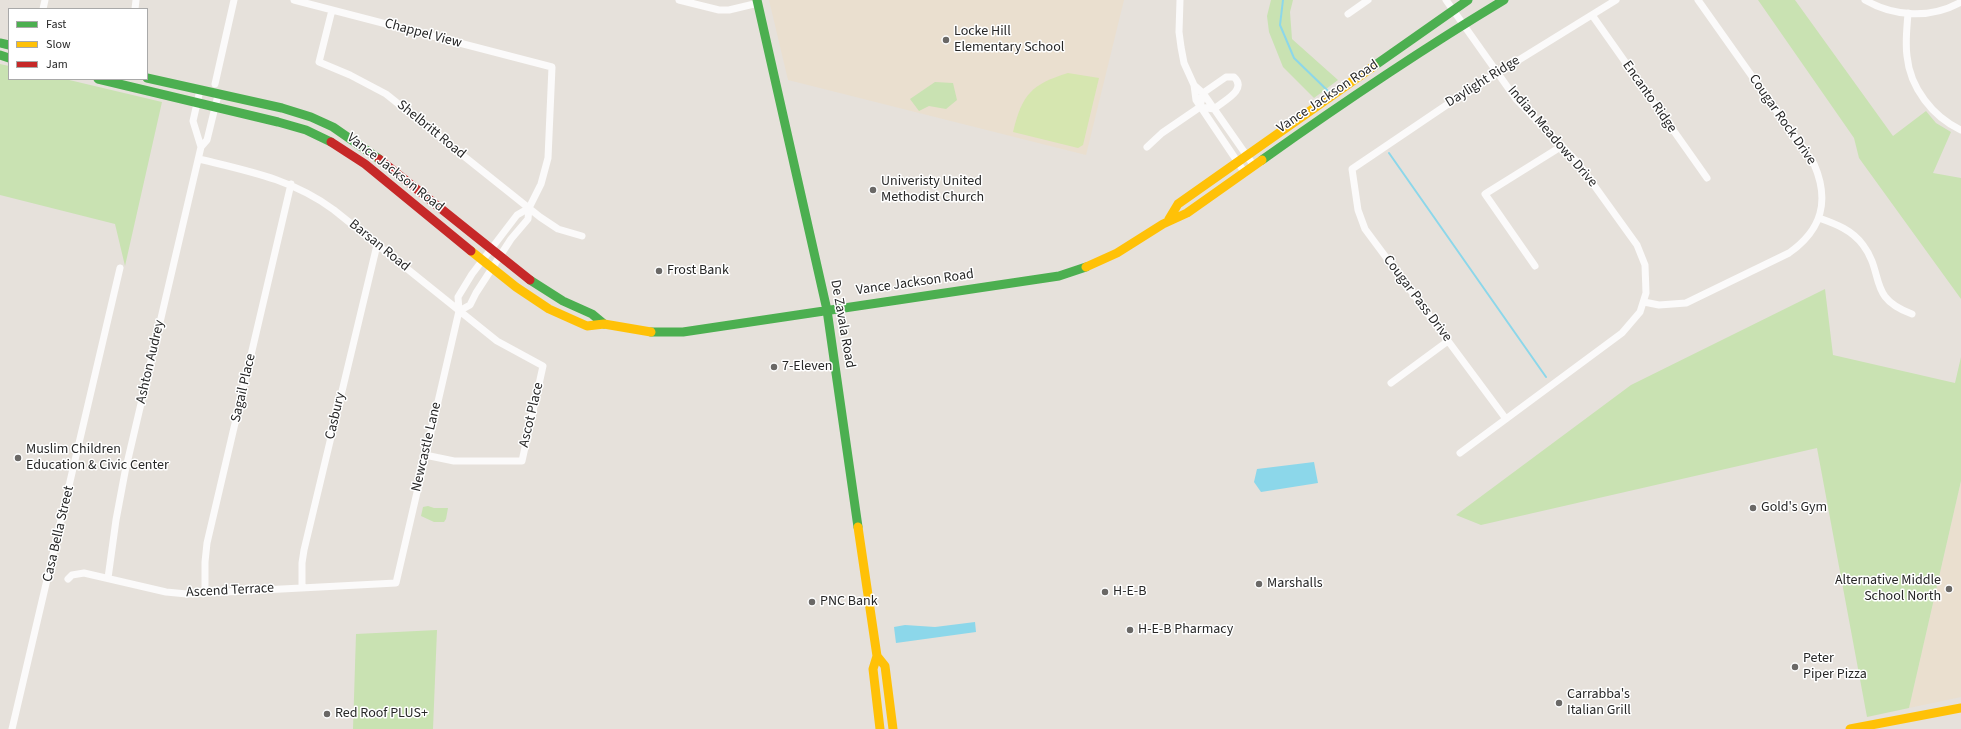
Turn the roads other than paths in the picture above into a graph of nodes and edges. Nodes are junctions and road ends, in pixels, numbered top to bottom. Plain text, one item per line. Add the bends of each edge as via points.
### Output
1 (234, 0) edge
2 (294, 0) edge
3 (680, 0) edge
4 (1180, 0) edge
5 (1368, 0) edge
6 (1446, 0) edge
7 (1468, 0) edge
8 (1504, 0) edge
9 (1616, 0) edge
10 (1698, 0) edge
11 (1865, 0) edge
12 (757, 2) edge
13 (1961, 2) edge
14 (332, 10) junction
15 (1454, 11) junction
16 (1908, 13) junction
17 (1348, 14) dead end
18 (1592, 15) junction
19 (1464, 24) junction
20 (552, 67) joint
21 (1498, 73) junction
22 (148, 78) edge
23 (102, 80) edge
24 (215, 84) dead end
25 (1194, 85) junction
26 (200, 90) junction
27 (1203, 93) junction
28 (218, 95) junction
29 (197, 103) junction
30 (214, 107) junction
31 (1200, 107) junction
32 (1214, 109) junction
33 (196, 129) junction
34 (210, 129) junction
35 (1961, 130) edge
36 (1562, 146) junction
37 (201, 147) junction
38 (1147, 147) dead end
39 (1247, 156) junction
40 (199, 159) junction
41 (1238, 163) junction
42 (1254, 166) junction
43 (1352, 169) joint
44 (1245, 173) junction
45 (1707, 178) dead end
46 (291, 184) junction
47 (529, 208) junction
48 (1819, 218) junction
49 (1169, 219) junction
50 (510, 224) junction
51 (518, 231) junction
52 (582, 236) dead end
53 (377, 245) junction
54 (490, 248) junction
55 (500, 256) junction
56 (482, 259) junction
57 (1535, 266) dead end
58 (120, 268) dead end
59 (492, 268) junction
60 (464, 286) junction
61 (476, 293) junction
62 (1644, 302) junction
63 (827, 310) junction
64 (459, 311) junction
65 (1912, 314) dead end
66 (604, 324) junction
67 (1448, 341) junction
68 (543, 366) joint
69 (1391, 383) dead end
70 (1506, 419) junction
71 (1460, 453) dead end
72 (424, 456) junction
73 (68, 578) dead end
74 (108, 578) junction
75 (396, 583) joint
76 (302, 587) junction
77 (206, 593) junction
78 (877, 656) junction
79 (1961, 708) edge
80 (12, 729) edge
81 (880, 729) edge
82 (893, 729) edge
83 (1850, 729) edge

1 - 24 street
2 - 14 street, Chappel View
3 - 12 street via 719,10 729,10
4 - 25 street via 1181,47 1184,62
5 - 17 street
6 - 15 street, Indian Meadows Drive
7 - 15 main road, Vance Jackson Road
8 - 19 main road, Vance Jackson Road
9 - 18 street, Daylight Ridge
10 - 48 street, Cougar Rock Drive via 1814,164 1822,190
11 - 16 street via 1889,11
12 - 63 main road, De Zavala Road
13 - 16 street via 1942,10
14 - 20 street, Chappel View
14 - 47 street, Shelbritt Road via 319,62 386,94
15 - 19 street, Indian Meadows Drive
15 - 39 main road, Vance Jackson Road
16 - 35 street via 1907,58 1918,89 1938,116
18 - 21 street, Daylight Ridge
18 - 45 street, Encanto Ridge
19 - 21 street, Indian Meadows Drive
19 - 42 main road, Vance Jackson Road via 1328,113
20 - 47 street, Newcastle Lane via 548,158 541,184
21 - 36 street, Indian Meadows Drive via 1516,99
21 - 43 street, Daylight Ridge
22 - 26 main road, Vance Jackson Road
23 - 29 main road, Vance Jackson Road
25 - 27 street
25 - 31 street via 1196,100
26 - 28 main road, Vance Jackson Road
26 - 29 street, Ashton Audrey
27 - 31 street
27 - 32 street
27 - 32 street via 1226,77 1234,77 1238,81 1236,92
28 - 30 street, Ashton Audrey
28 - 54 main road, Vance Jackson Road via 282,108 333,127 376,157
29 - 30 main road, Vance Jackson Road
29 - 33 street, Ashton Audrey via 193,120
30 - 34 street, Ashton Audrey
30 - 56 main road, Vance Jackson Road via 278,122 327,139 365,164
31 - 32 street
31 - 38 street via 1162,133
31 - 41 street
32 - 39 street
33 - 34 street
33 - 37 street, Ashton Audrey
34 - 37 street, Ashton Audrey via 207,140
36 - 57 street via 1485,194
36 - 62 street, Indian Meadows Drive via 1586,174 1637,245 1647,276
37 - 40 street, Ashton Audrey
39 - 41 main road, Vance Jackson Road
39 - 42 street
40 - 46 street, Barsan Road
40 - 74 street, Ashton Audrey via 125,472
41 - 44 street
41 - 49 main road, Vance Jackson Road via 1178,204
42 - 44 main road, Vance Jackson Road
43 - 67 street, Cougar Pass Drive via 1358,210 1365,229
44 - 49 main road, Vance Jackson Road via 1187,213
46 - 53 street, Barsan Road via 322,201
46 - 77 street, Sagail Place via 207,543
47 - 50 street, Newcastle Lane via 517,215
47 - 51 street, Newcastle Lane via 528,219
47 - 52 street, Shelbritt Road via 558,229
48 - 62 street, Cougar Rock Drive via 1801,245 1698,299 1670,306
48 - 65 street via 1846,228 1854,235 1864,246 1885,297 1901,310
49 - 63 main road, Vance Jackson Road via 1112,256 1059,276
50 - 51 street
50 - 54 street, Newcastle Lane
51 - 55 street, Newcastle Lane
53 - 64 street, Barsan Road
53 - 76 street, Casbury via 304,550
54 - 55 main road, Vance Jackson Road
54 - 56 street, Newcastle Lane
55 - 59 street, Newcastle Lane
55 - 66 main road, Vance Jackson Road via 548,293 592,314
56 - 59 main road, Vance Jackson Road
56 - 60 street, Newcastle Lane
58 - 80 street, Casa Bella Street
59 - 61 street, Newcastle Lane
59 - 66 main road, Vance Jackson Road via 548,309 588,326
60 - 61 street
60 - 64 street, Newcastle Lane via 458,297
61 - 64 street, Newcastle Lane via 470,304
62 - 70 street, Indian Meadows Drive via 1635,320 1622,333
63 - 66 main road, Vance Jackson Road via 682,332 647,332
63 - 78 main road, De Zavala Road
64 - 68 street, Barsan Road via 497,342
64 - 72 street, Newcastle Lane
67 - 69 street
67 - 70 street, Cougar Pass Drive
68 - 72 street, Ascot Place via 522,461 454,461
70 - 71 street, Indian Meadows Drive
72 - 75 street, Newcastle Lane
73 - 74 street, Ascend Terrace via 84,573
74 - 77 street, Ascend Terrace via 166,592
75 - 76 street, Ascend Terrace
76 - 77 street, Ascend Terrace
78 - 81 main road, De Zavala Road via 872,669
78 - 82 main road, De Zavala Road via 885,666
79 - 83 main road

